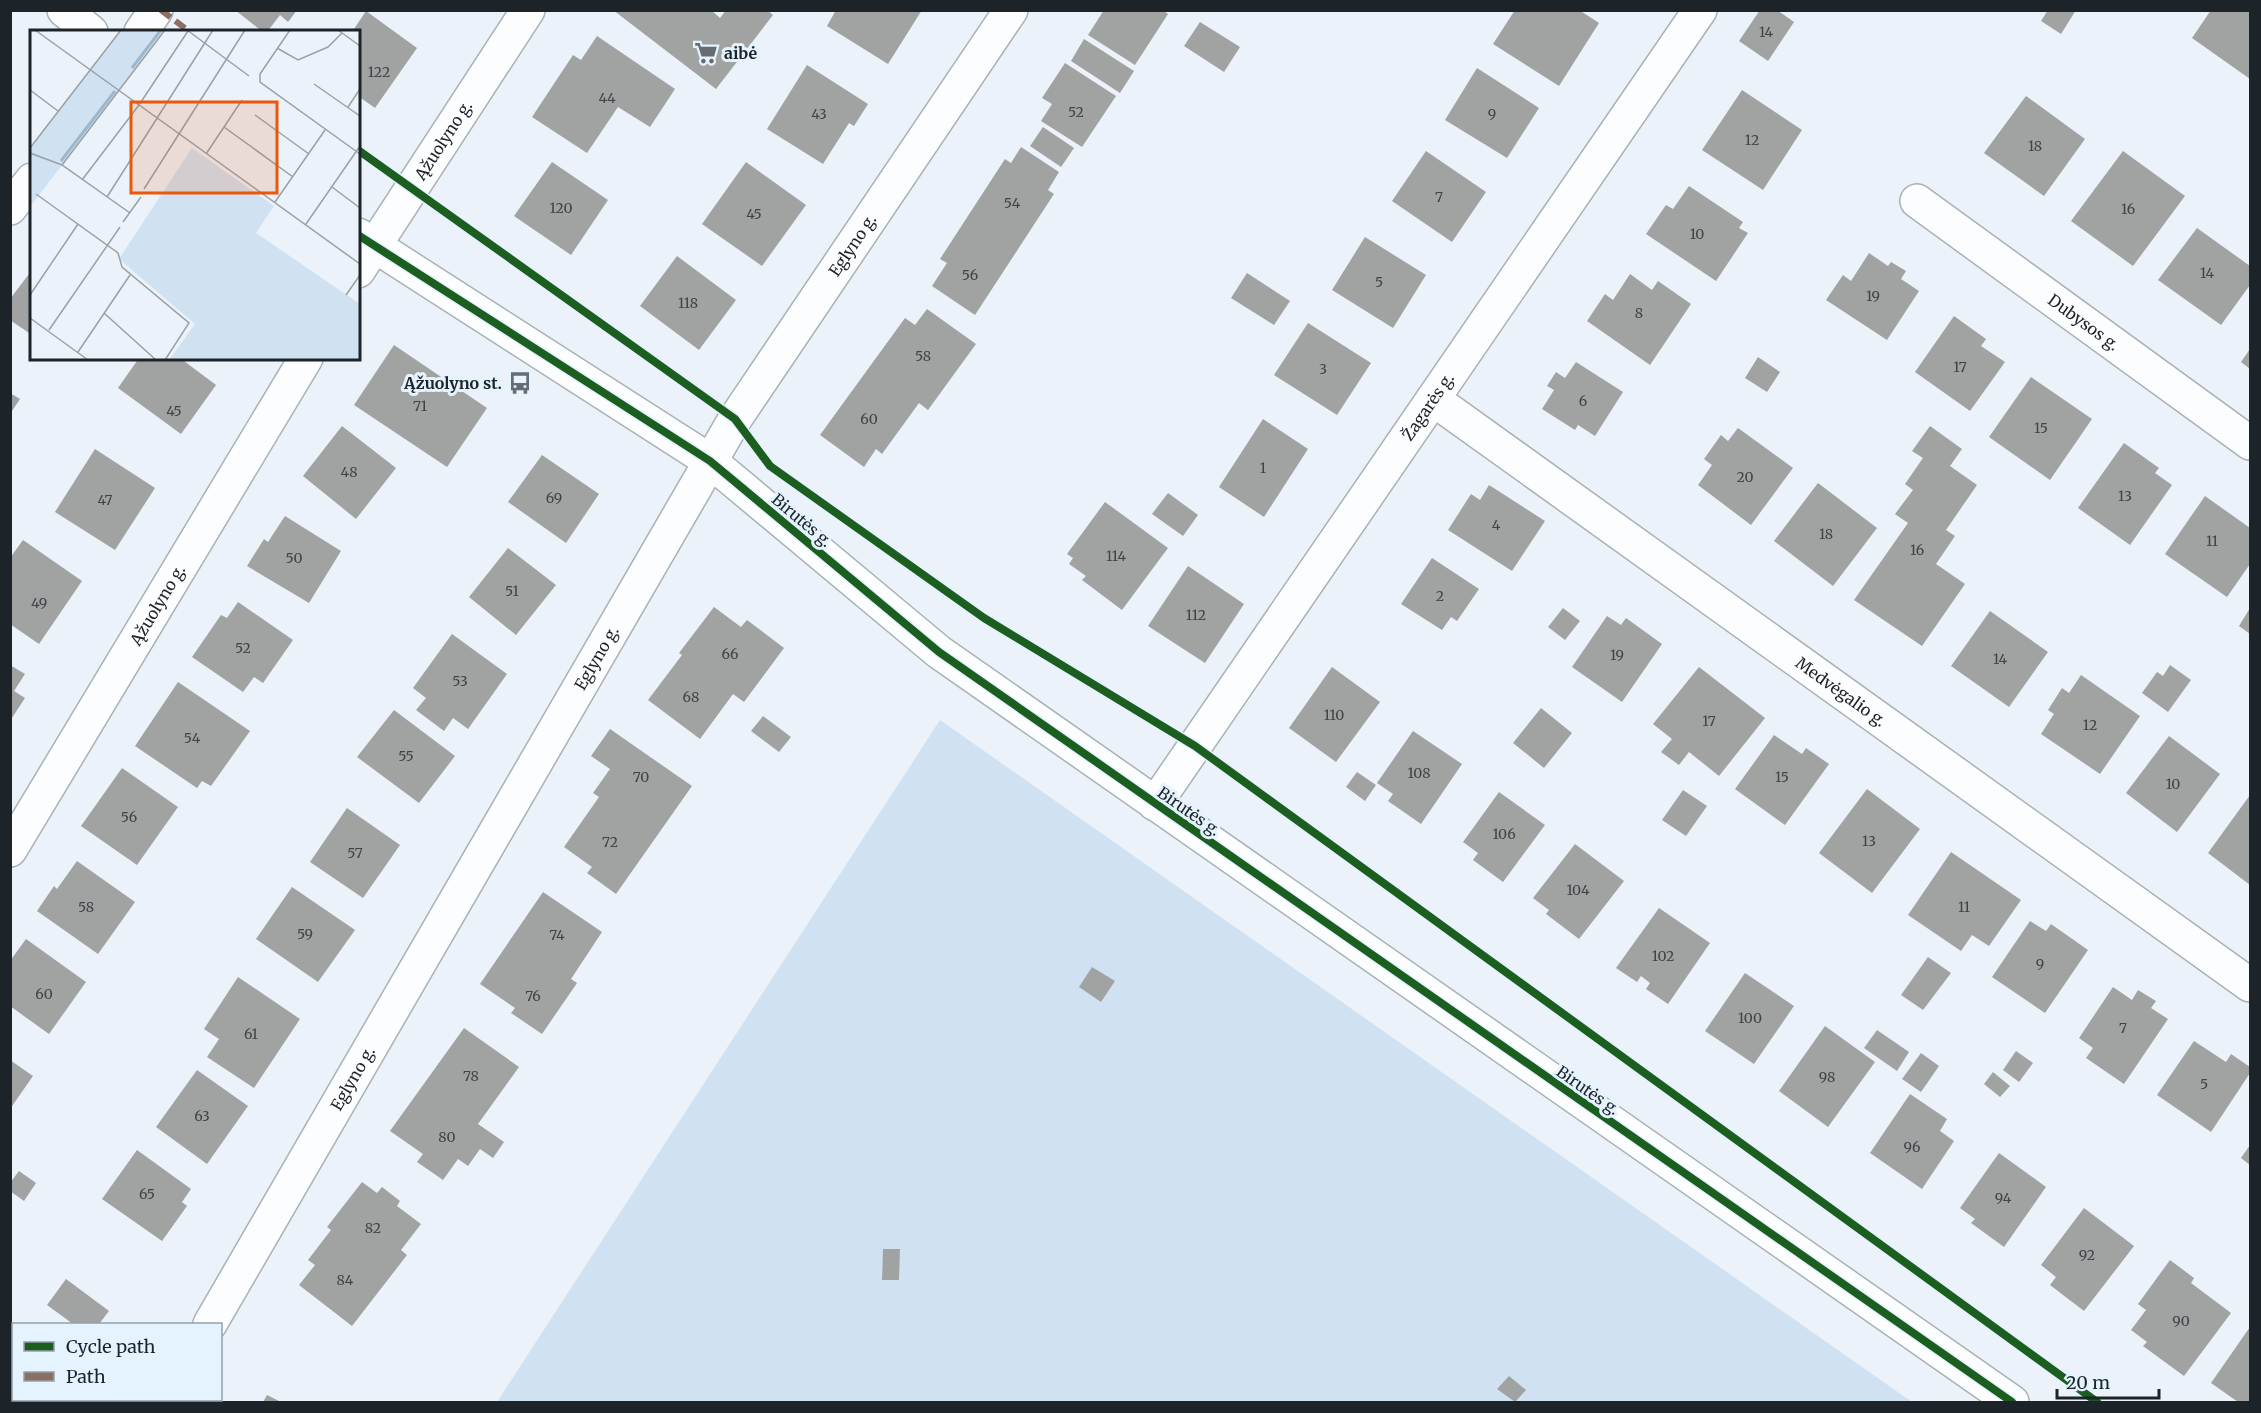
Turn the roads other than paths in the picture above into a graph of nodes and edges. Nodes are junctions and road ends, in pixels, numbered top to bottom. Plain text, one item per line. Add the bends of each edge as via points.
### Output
1 (64, 10) edge
2 (156, 10) edge
3 (528, 10) edge
4 (1011, 10) edge
5 (1700, 10) edge
6 (89, 30) edge
7 (142, 30) edge
8 (30, 183) edge
9 (1917, 201) dead end
10 (10, 208) edge
11 (363, 250) edge
12 (305, 360) edge
13 (1433, 399) junction
14 (2250, 442) edge
15 (710, 461) junction
16 (1155, 804) junction
17 (10, 850) edge
18 (2250, 985) edge
19 (211, 1323) edge
20 (2012, 1402) edge

1 - 6 street
2 - 7 street
3 - 11 street, Ąžuolyno g.
4 - 15 street, Eglyno g.
5 - 13 street, Žagarės g.
8 - 10 street
9 - 14 street, Dubysos g.
11 - 15 street, Birutės g.
12 - 17 street, Ąžuolyno g.
13 - 16 street, Žagarės g.
13 - 18 street, Medvėgalio g.
15 - 16 street, Birutės g. via 939,652
15 - 19 street, Eglyno g.
16 - 20 street, Birutės g.

